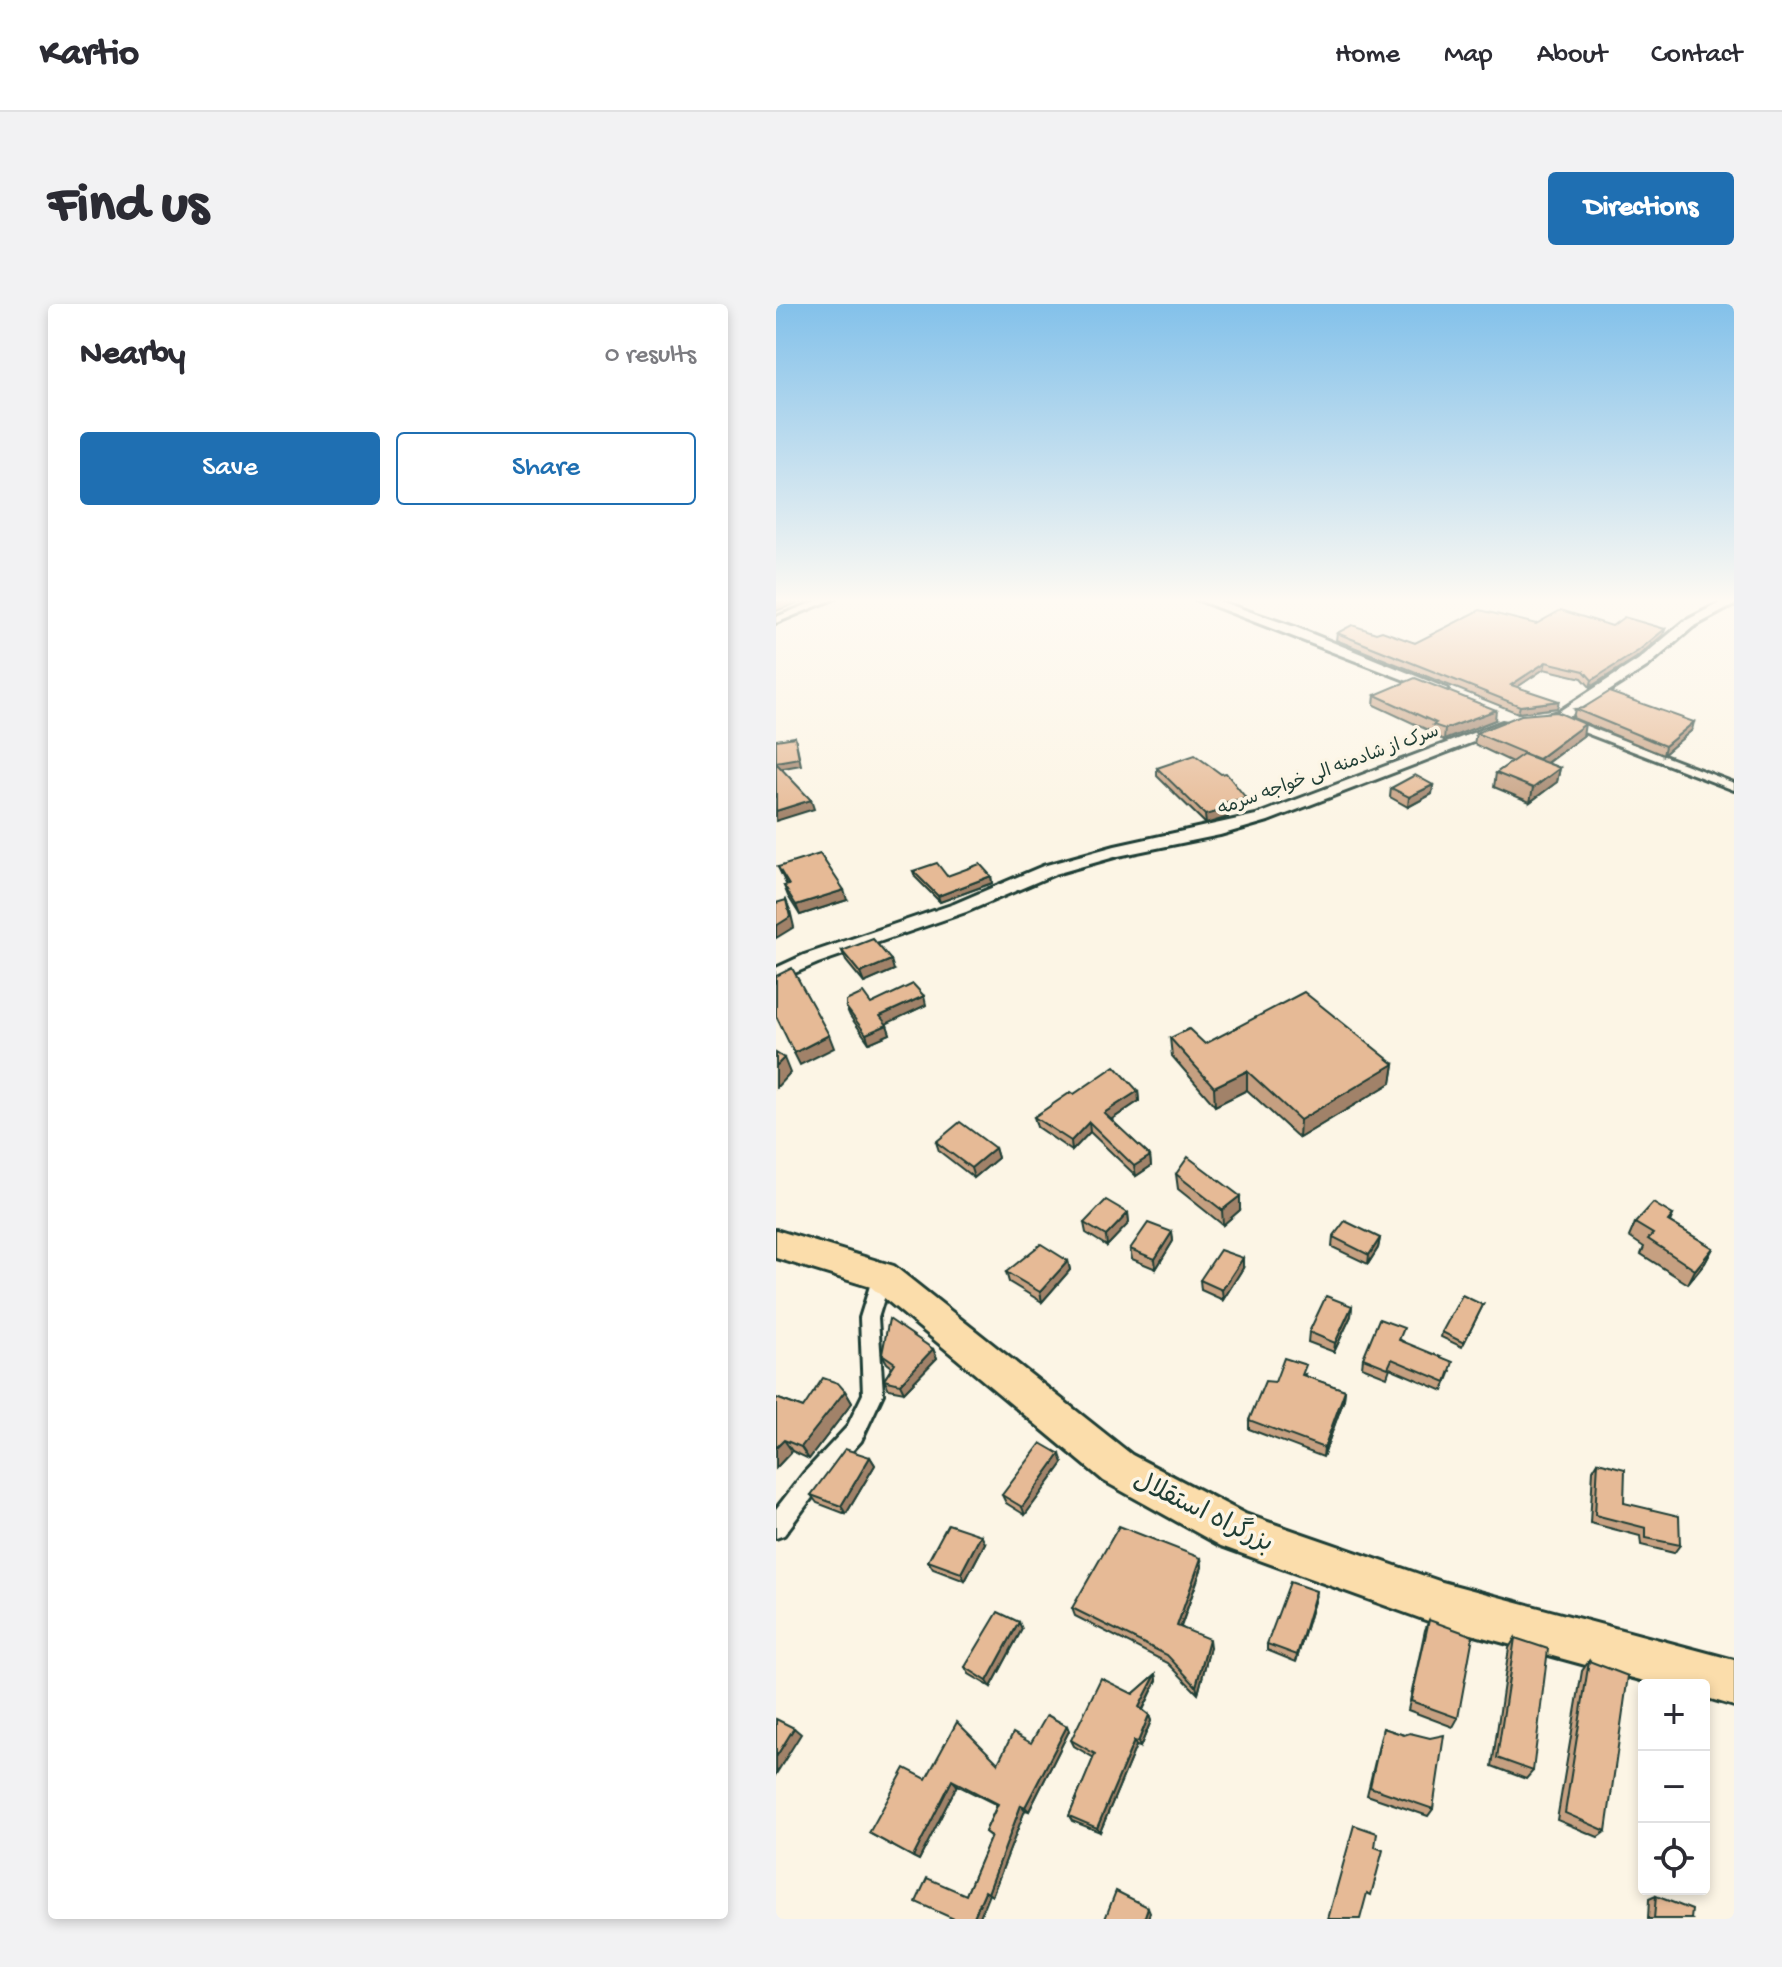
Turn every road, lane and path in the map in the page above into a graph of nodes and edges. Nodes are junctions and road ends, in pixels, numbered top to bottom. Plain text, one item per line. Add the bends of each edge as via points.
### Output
1 (1401, 673) edge
2 (1626, 673) edge
3 (1461, 697) edge
4 (1555, 717) junction
5 (1734, 787) edge
6 (776, 975) edge
7 (776, 1244) edge
8 (882, 1276) junction
9 (776, 1527) edge
10 (1734, 1683) edge

1 - 3 street
2 - 4 street, سرک از شادمنه الی خواجه سرمه
4 - 5 street
4 - 6 street, سرک از شادمنه الی خواجه سرمه via 1509,717 1262,818 1049,870
7 - 8 highway, بزرگراه استقلال
8 - 9 street via 869,1318 873,1394 854,1434
8 - 10 highway, بزرگراه استقلال via 1118,1468 1236,1531 1442,1604

